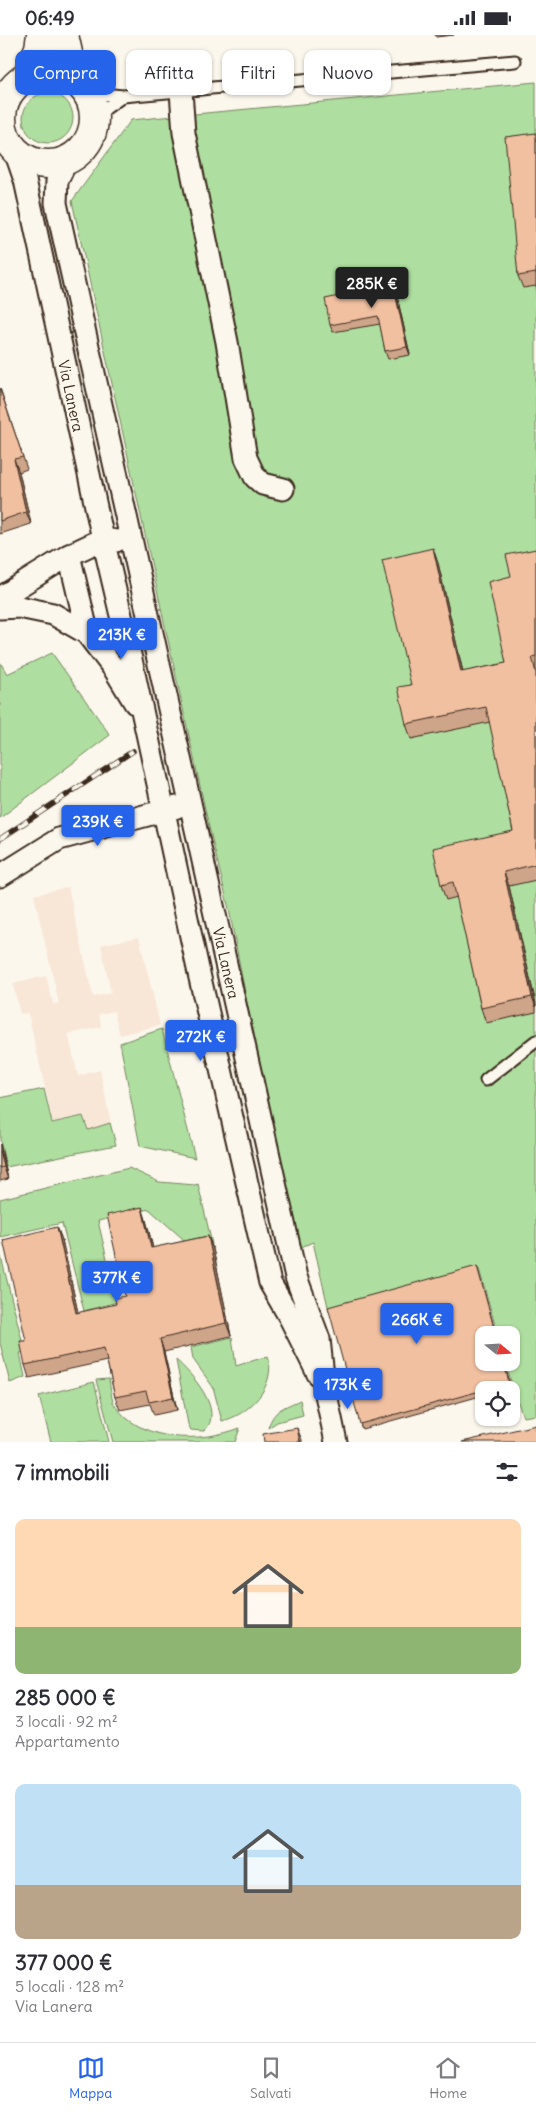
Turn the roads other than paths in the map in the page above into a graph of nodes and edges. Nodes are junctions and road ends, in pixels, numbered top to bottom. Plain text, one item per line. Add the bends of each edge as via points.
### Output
1 (41, 35) edge
2 (64, 35) edge
3 (69, 50) edge
4 (515, 61) dead end
5 (12, 87) edge
6 (212, 88) edge
7 (88, 95) edge
8 (112, 95) edge
9 (135, 95) edge
10 (181, 95) edge
11 (123, 96) junction
12 (94, 121) junction
13 (7, 141) edge
14 (67, 160) junction
15 (283, 489) dead end
16 (103, 539) junction
17 (133, 547) junction
18 (69, 555) junction
19 (0, 598) edge
20 (0, 608) edge
21 (151, 627) junction
22 (88, 635) junction
23 (127, 641) junction
24 (143, 716) junction
25 (191, 804) junction
26 (164, 811) junction
27 (0, 876) edge
28 (536, 1041) edge
29 (486, 1080) dead end
30 (324, 1385) junction
31 (336, 1442) edge

1 - 5 main road via 39,48
2 - 3 main road
4 - 6 lane
5 - 13 main road via 1,114
7 - 12 main road
8 - 11 lane
9 - 11 lane
10 - 15 street via 184,133 227,342 246,458 254,477 263,484
11 - 12 lane
12 - 14 main road via 86,144
13 - 14 main road via 24,158 40,163
13 - 16 street, Via Lanera via 25,180
14 - 17 street, Via Lanera via 57,181 56,203
16 - 17 street
16 - 18 street
16 - 23 street, Via Lanera
17 - 21 street, Via Lanera
18 - 19 street
18 - 22 street, Via Lanera
20 - 22 street via 19,607 53,615
21 - 23 street
21 - 25 street, Via Lanera
22 - 23 street via 100,641
22 - 24 street, Via Lanera via 116,670
23 - 24 street, Via Lanera
24 - 26 street, Via Lanera
25 - 26 street
25 - 30 street, Via Lanera via 296,1277 319,1339
26 - 27 street via 59,839
26 - 30 street, Via Lanera via 270,1283
28 - 29 lane
30 - 31 street, Via Lanera

